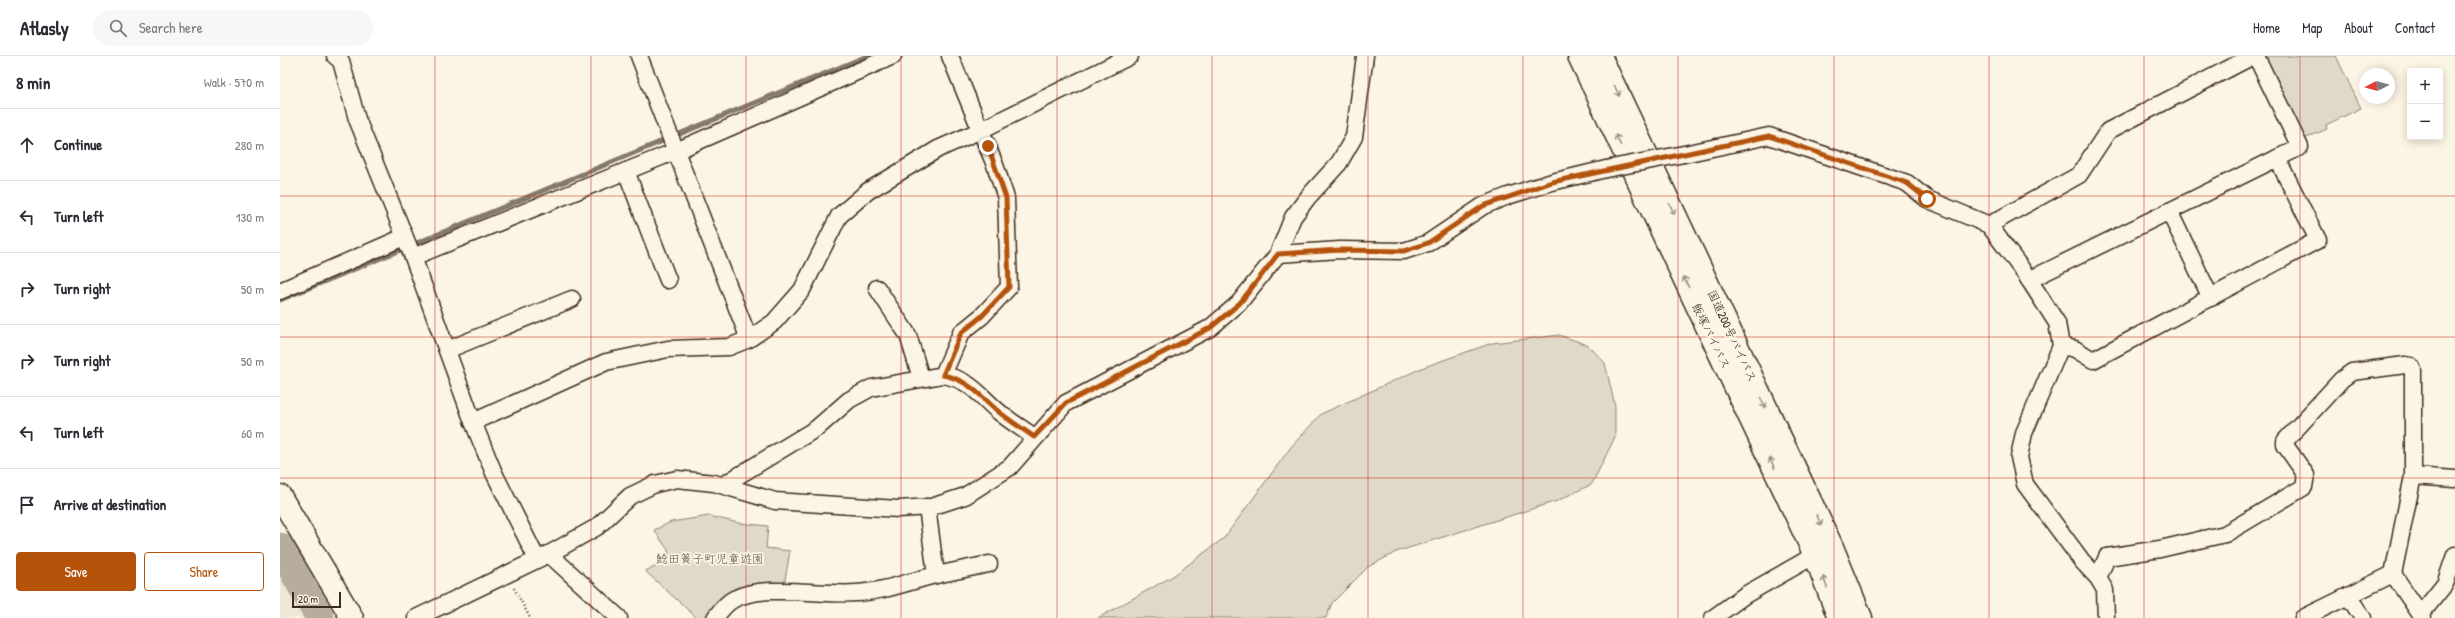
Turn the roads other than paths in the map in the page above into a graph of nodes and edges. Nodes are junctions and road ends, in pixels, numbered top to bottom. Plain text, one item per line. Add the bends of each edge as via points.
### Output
1 (335, 56) edge
2 (639, 56) edge
3 (893, 56) edge
4 (950, 56) edge
5 (1130, 56) edge
6 (1365, 56) edge
7 (1579, 56) edge
8 (1600, 56) edge
9 (2253, 56) edge
10 (2256, 56) edge
11 (982, 130) junction
12 (676, 151) junction
13 (2277, 158) junction
14 (626, 171) junction
15 (2168, 211) junction
16 (1989, 225) junction
17 (404, 236) junction
18 (1278, 254) junction
19 (413, 257) junction
20 (668, 280) dead end
21 (2029, 280) junction
22 (877, 288) dead end
23 (280, 291) edge
24 (2211, 298) junction
25 (572, 299) dead end
26 (749, 338) junction
27 (2061, 346) junction
28 (447, 350) junction
29 (943, 375) junction
30 (921, 378) junction
31 (474, 422) junction
32 (1034, 437) junction
33 (2413, 476) junction
34 (2455, 478) edge
35 (723, 485) junction
36 (280, 496) edge
37 (927, 507) junction
38 (1815, 555) junction
39 (2455, 555) edge
40 (543, 556) junction
41 (989, 564) dead end
42 (2394, 574) junction
43 (936, 575) junction
44 (2098, 578) junction
45 (2348, 596) junction
46 (2422, 616) edge
47 (352, 618) edge
48 (416, 618) edge
49 (619, 618) edge
50 (715, 618) edge
51 (1713, 618) edge
52 (1839, 618) edge
53 (1860, 618) edge
54 (2106, 618) edge
55 (2303, 618) edge
56 (2363, 618) edge

1 - 17 street via 341,61 357,119
2 - 12 street
3 - 12 street
4 - 11 street
5 - 11 street
6 - 18 street via 1354,137 1339,163 1293,217
38 -> 7 main road, 飯塚バイパス
8 -> 53 main road, 国道200号バイパス via 1832,547
9 - 16 street via 2108,131 2079,175
10 - 13 street via 2300,147
11 - 26 street via 938,149 868,192 839,216 802,290 774,322
11 - 29 street via 1006,198 1009,287 982,316 961,333
12 - 14 street
12 - 26 street
13 - 15 street
13 - 24 street via 2318,240
14 - 19 street
14 - 20 street
15 - 21 street
15 - 24 street
16 - 18 street, bridge via 1927,199 1907,183 1769,136 1552,182 1483,206 1428,243 1404,251 1340,250
16 - 21 street
17 - 19 street
17 - 23 street
18 - 32 street via 1240,303 1210,328 1066,403
19 - 28 street
21 - 27 street via 2057,323
22 - 30 street via 908,335
24 - 27 street via 2093,360 2075,349
25 - 28 street
26 - 31 street via 729,347 668,349 606,362
27 - 44 street via 2024,433 2019,457 2025,484 2082,561
28 - 31 street
29 - 30 street
29 - 32 street via 956,378 978,390 998,411
30 - 35 street via 871,388 849,400 817,428
31 - 40 street via 494,473
32 - 37 street via 1010,467 966,496
33 - 34 street
33 - 42 street
33 - 44 street via 2411,366 2352,372 2342,379 2285,441 2285,445 2306,475 2304,487 2225,534 2160,549 2107,557
35 - 37 street via 775,501 898,509
35 - 40 street via 678,479 654,484 630,496 597,527
36 - 47 main road
37 - 43 street
38 - 51 street via 1745,595
52 -> 38 main road, 飯塚バイパス
39 - 46 street via 2445,584
40 - 48 street
40 - 49 street
41 - 43 street
42 - 45 street
42 - 46 street
43 - 50 street via 856,594 763,592 734,599 722,608
44 - 54 street via 2105,590
45 - 55 street
45 - 56 street

